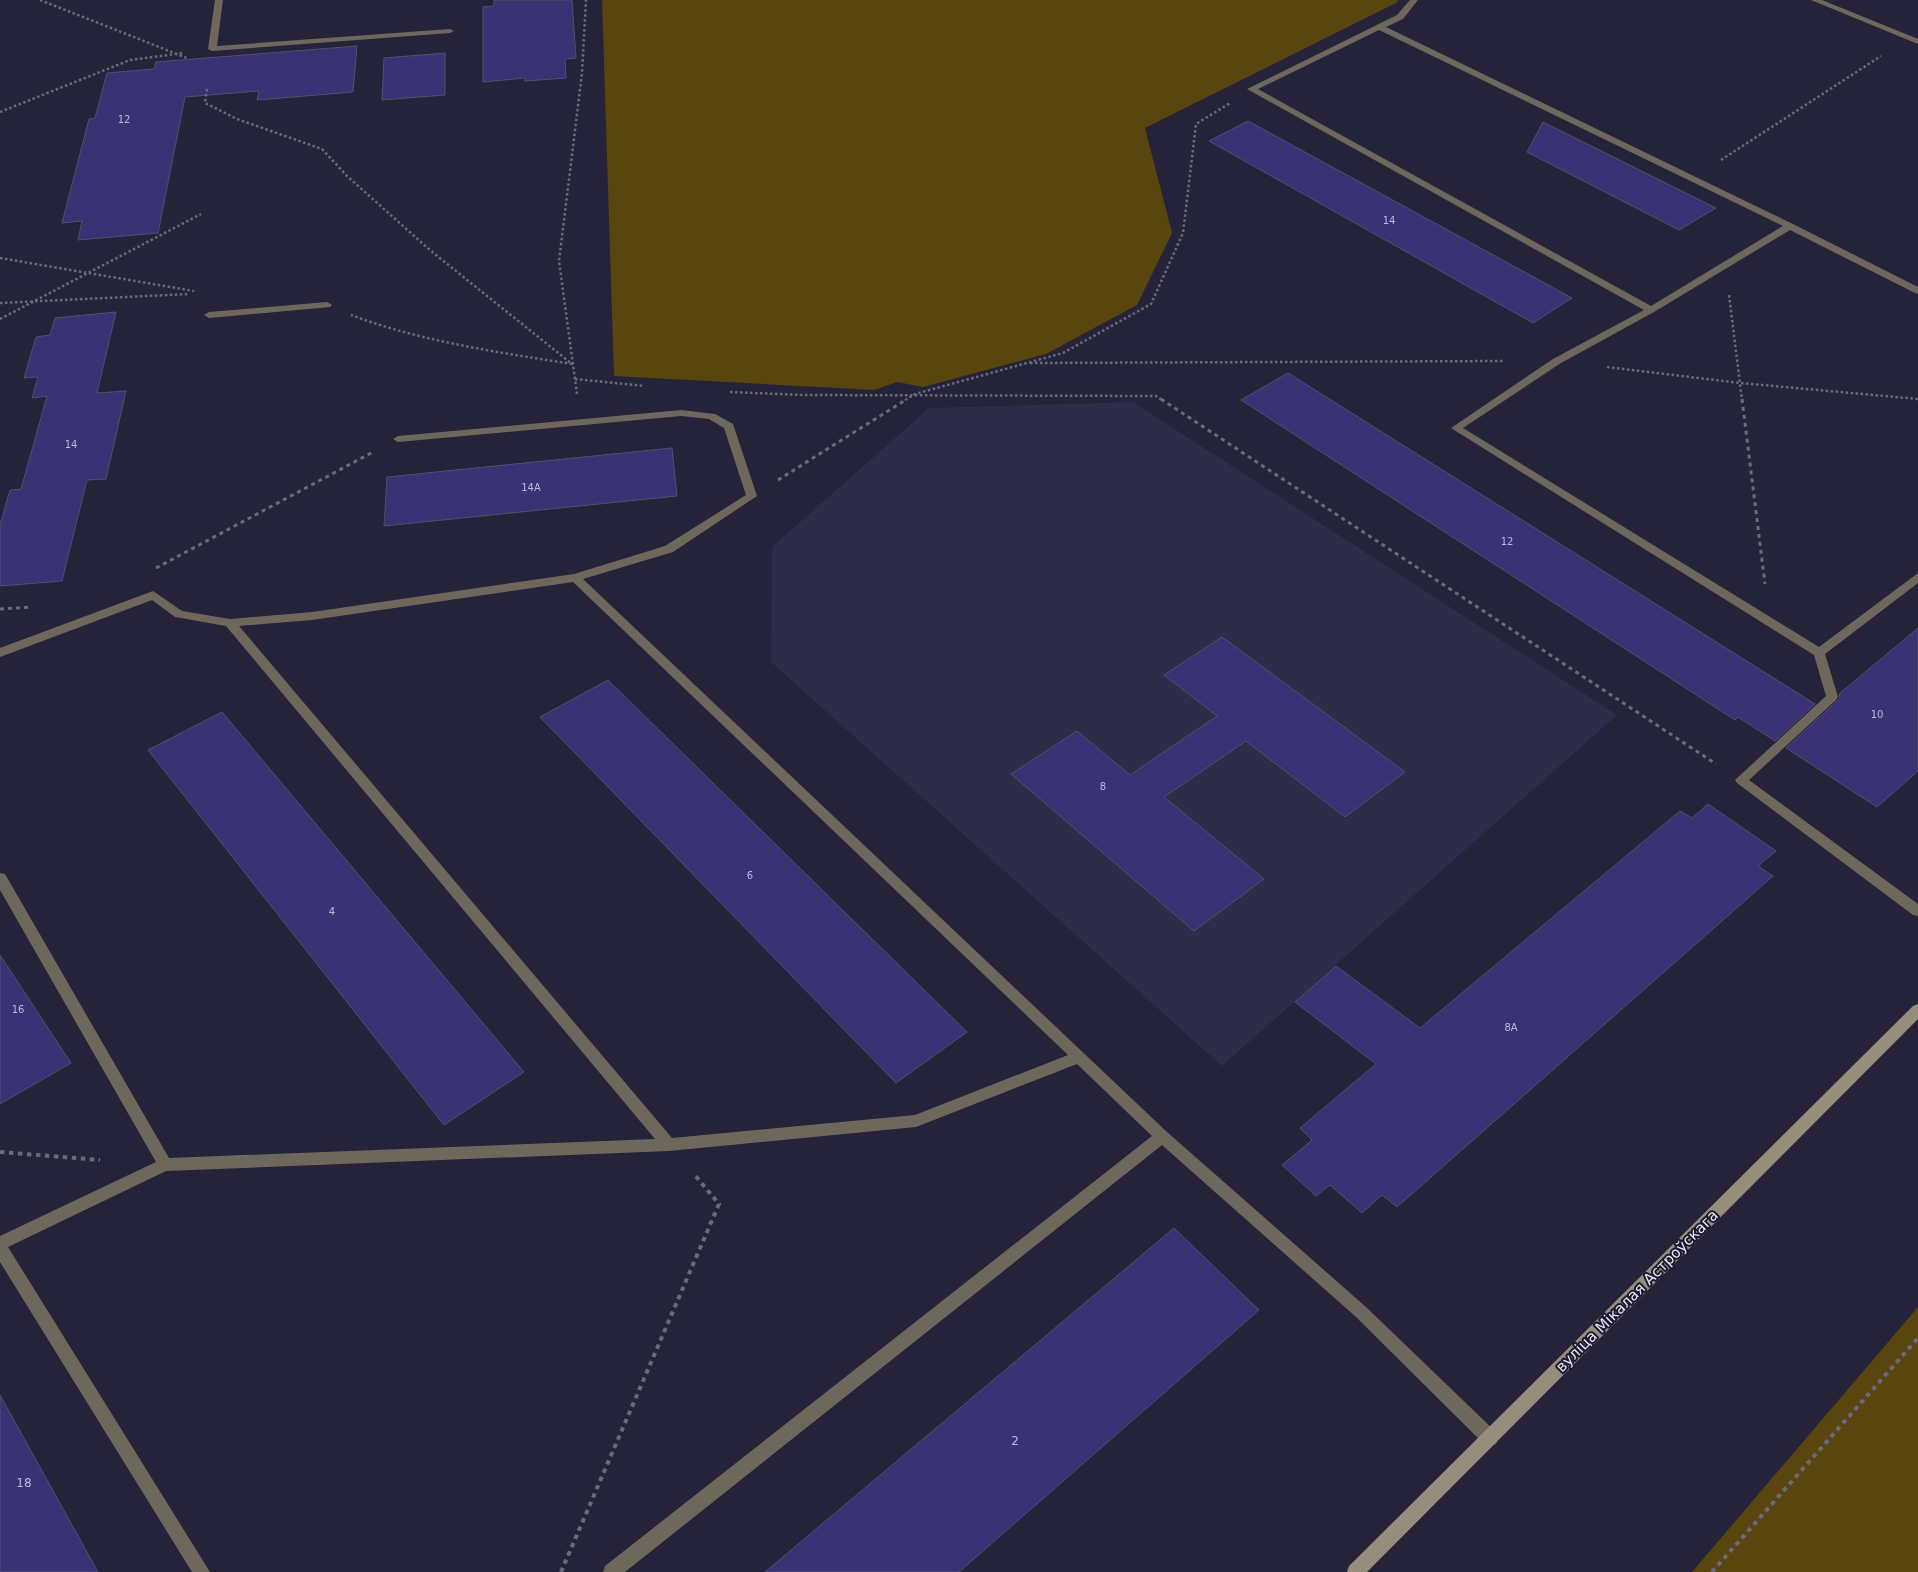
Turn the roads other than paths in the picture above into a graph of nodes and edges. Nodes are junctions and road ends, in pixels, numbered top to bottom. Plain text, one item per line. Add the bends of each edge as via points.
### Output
1 (219, 0) edge
2 (1414, 0) edge
3 (1815, 0) edge
4 (1379, 27) junction
5 (450, 31) dead end
6 (1918, 42) edge
7 (1790, 226) junction
8 (1918, 291) edge
9 (327, 305) road end
10 (1651, 310) junction
11 (209, 315) dead end
12 (398, 439) road end
13 (1918, 577) edge
14 (575, 578) junction
15 (230, 623) junction
16 (0, 653) edge
17 (1820, 653) junction
18 (0, 878) edge
19 (1918, 911) edge
20 (1918, 1010) edge
21 (1079, 1057) junction
22 (1162, 1136) junction
23 (669, 1145) junction
24 (166, 1165) junction
25 (0, 1243) edge
26 (0, 1248) edge
27 (1490, 1438) junction
28 (202, 1572) edge
29 (611, 1572) edge
30 (1355, 1572) edge

1 - 5 lane via 212,49
2 - 4 lane via 1400,17
3 - 6 lane
4 - 7 lane
4 - 10 lane via 1251,89
7 - 8 lane
7 - 10 lane
9 - 11 lane
10 - 17 lane via 1557,361 1456,428
12 - 14 lane via 681,413 711,416 730,426 752,496 669,549
13 - 17 lane
14 - 15 lane via 312,616
14 - 21 lane
15 - 16 lane via 179,614 153,596
15 - 23 lane
17 - 19 lane via 1832,697 1741,780
18 - 24 lane
20 - 27 main road, вуліца Мікалая Астроўскага
21 - 22 lane
21 - 23 lane via 916,1121
22 - 27 lane via 1361,1312
22 - 29 lane
23 - 24 lane
24 - 25 lane
26 - 28 lane
27 - 30 main road, вуліца Мікалая Астроўскага

